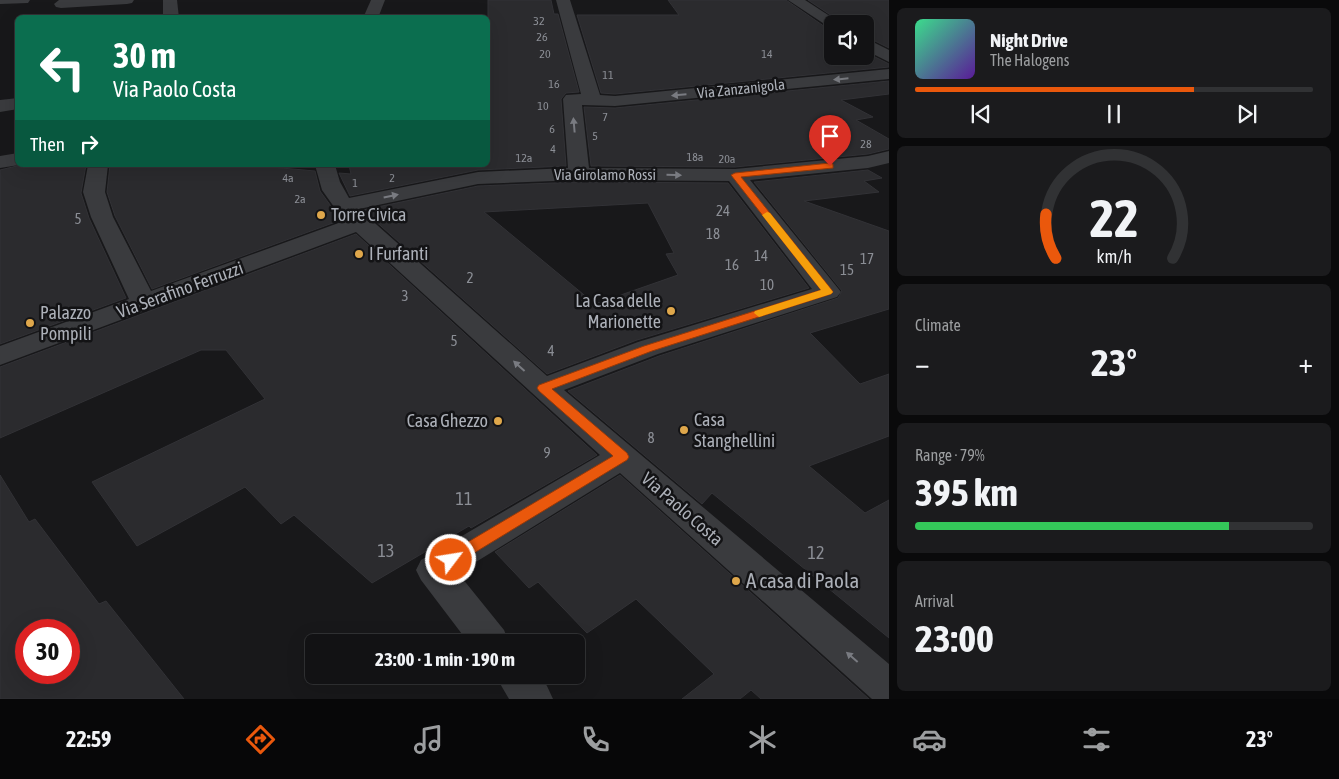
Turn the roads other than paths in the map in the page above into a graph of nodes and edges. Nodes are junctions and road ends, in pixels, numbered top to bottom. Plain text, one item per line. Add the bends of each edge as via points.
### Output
1 (0, 0) edge
2 (23, 0) edge
3 (126, 0) edge
4 (170, 0) edge
5 (378, 0) edge
6 (563, 0) edge
7 (795, 0) edge
8 (61, 7) edge
9 (171, 15) edge
10 (371, 15) edge
11 (824, 18) edge
12 (874, 48) edge
13 (889, 57) edge
14 (889, 74) edge
15 (592, 100) junction
16 (15, 104) edge
17 (0, 106) edge
18 (889, 157) edge
19 (15, 160) edge
20 (0, 162) edge
21 (868, 162) junction
22 (98, 167) edge
23 (325, 167) edge
24 (579, 174) junction
25 (735, 175) junction
26 (889, 176) edge
27 (351, 215) junction
28 (144, 303) junction
29 (0, 356) edge
30 (543, 388) junction
31 (622, 457) junction
32 (484, 634) edge
33 (521, 684) edge
34 (889, 689) edge
35 (533, 699) edge

1 - 2 street
3 - 8 street
4 - 9 street
5 - 10 street
6 - 15 street
7 - 11 street
12 - 13 street
14 -> 15 street, Via Zanzanigola via 615,101
24 -> 15 street, Via Zanzanigola via 572,100
16 - 17 street
18 - 21 street, Via Girolamo Rossi
19 - 20 street
21 - 25 street, Via Girolamo Rossi
21 - 26 street
22 - 28 street via 94,192 102,217
23 - 27 street, Via Paolo Costa via 327,181
24 -> 25 street, Via Girolamo Rossi
27 -> 24 street, Via Girolamo Rossi via 478,178
25 - 30 street via 828,292 648,348
27 - 28 street, Via Serafino Ferruzzi
30 -> 27 street, Via Paolo Costa
28 - 29 street, Via Serafino Ferruzzi
30 - 31 street, Via Paolo Costa
31 - 32 street via 434,570
34 -> 31 street, Via Paolo Costa
33 - 35 street

